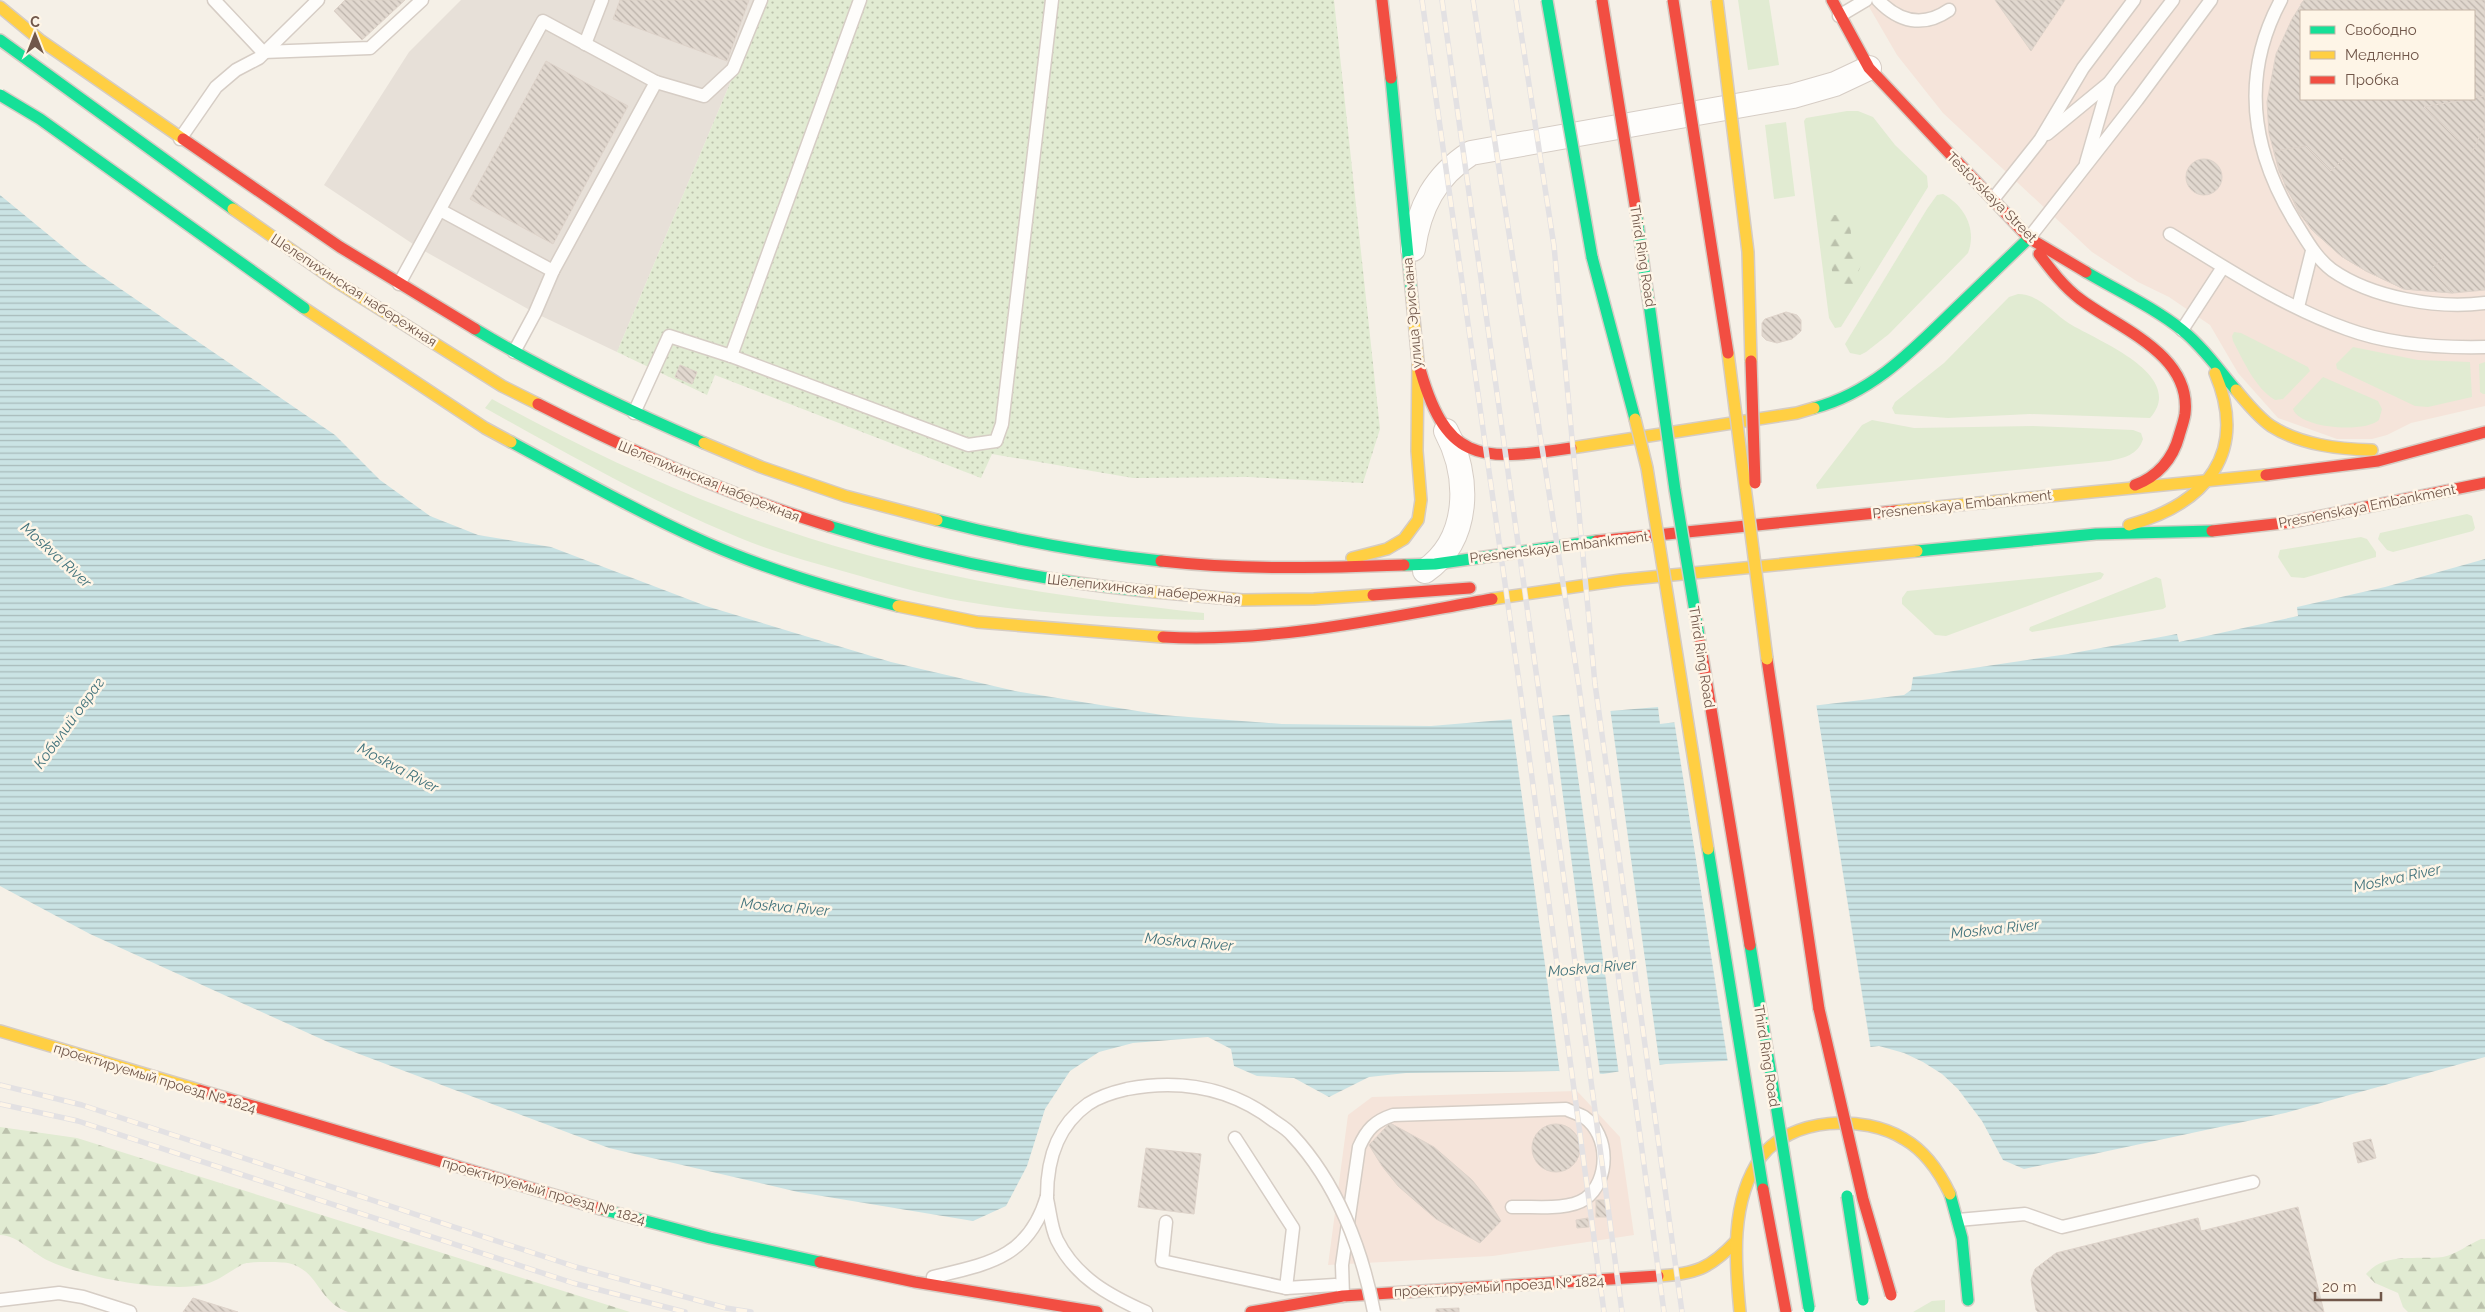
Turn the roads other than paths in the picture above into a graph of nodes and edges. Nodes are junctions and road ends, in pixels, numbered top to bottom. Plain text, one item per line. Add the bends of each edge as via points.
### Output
1 (214, 0) edge
2 (318, 0) edge
3 (422, 0) edge
4 (602, 0) edge
5 (761, 0) edge
6 (860, 0) edge
7 (1052, 0) edge
8 (1382, 0) edge
9 (1548, 0) edge
10 (1602, 0) edge
11 (1673, 0) edge
12 (1717, 0) edge
13 (1832, 0) edge
14 (1866, 0) edge
15 (1878, 0) edge
16 (2134, 0) edge
17 (2173, 0) edge
18 (2211, 0) edge
19 (2281, 0) edge
20 (0, 7) edge
21 (1949, 10) dead end
22 (1839, 16) junction
23 (0, 40) edge
24 (585, 44) junction
25 (264, 52) junction
26 (1869, 68) junction
27 (656, 82) junction
28 (2109, 83) junction
29 (0, 95) edge
30 (180, 139) junction
31 (2040, 140) junction
32 (2084, 169) junction
33 (1994, 198) junction
34 (440, 210) junction
35 (2170, 234) dead end
36 (2029, 238) junction
37 (2312, 251) junction
38 (2223, 267) junction
39 (553, 271) junction
40 (1409, 281) junction
41 (399, 284) junction
42 (2485, 303) edge
43 (2298, 307) junction
44 (2182, 330) junction
45 (2198, 344) junction
46 (2485, 347) edge
47 (514, 352) junction
48 (731, 356) junction
49 (1418, 362) junction
50 (634, 413) junction
51 (1445, 429) junction
52 (2485, 432) edge
53 (2440, 444) junction
54 (2208, 480) junction
55 (2485, 483) edge
56 (2126, 487) junction
57 (2096, 534) junction
58 (1435, 564) junction
59 (1296, 569) junction
60 (1621, 580) junction
61 (1381, 593) junction
62 (1767, 659) junction
63 (1818, 1010) junction
64 (0, 1031) edge
65 (1235, 1138) dead end
66 (1841, 1156) dead end
67 (2253, 1182) dead end
68 (1846, 1186) dead end
69 (1047, 1196) junction
70 (1512, 1207) dead end
71 (1958, 1220) junction
72 (1166, 1222) dead end
73 (1736, 1241) junction
74 (915, 1282) junction
75 (1286, 1288) junction
76 (1343, 1290) junction
77 (0, 1300) edge
78 (1892, 1300) dead end
79 (1968, 1300) dead end
80 (1809, 1310) edge
81 (130, 1312) edge
82 (1096, 1312) edge
83 (1146, 1312) edge
84 (1251, 1312) edge
85 (1374, 1312) edge
86 (1740, 1312) edge
87 (1786, 1312) edge
88 (1865, 1312) edge

1 - 25 lane
2 - 25 lane
3 - 25 lane via 370,48
4 - 24 lane
5 - 27 lane via 733,69 704,96
6 - 48 lane
7 - 48 lane via 1002,424 996,441 968,445
8 - 40 main road, улица Эрисмана
9 - 87 main road, bridge via 1592,257 1647,468 1761,1177
10 - 80 main road, Third Ring Road, bridge via 1648,286 1677,500
11 - 62 main road, bridge via 1731,375
12 - 62 main road, bridge via 1748,252 1754,467
13 - 22 main road, Testovskaya Street
14 - 22 lane
15 - 21 lane via 1898,16 1916,21 1934,19
16 - 31 lane via 2083,68
17 - 28 lane
18 - 32 lane
19 - 37 lane via 2269,22 2255,82 2258,134 2272,181
20 - 30 main road, Шелепихинская набережная via 40,40
22 - 26 main road, Testovskaya Street
23 - 61 main road, Шелепихинская набережная via 165,162 337,282 502,386 622,447 766,507 866,538 976,565 1076,584 1243,600 1314,600
24 - 27 lane
24 - 34 lane via 543,21
25 - 30 lane via 216,87
26 - 33 main road, Testovskaya Street
26 - 40 street via 1835,84 1792,96 1471,153 1438,181 1425,202 1416,230
27 - 39 lane
28 - 31 lane
28 - 32 lane
29 - 60 main road, bridge via 40,119 304,308 485,428 623,502 708,543 781,571 906,608 977,622 1169,637 1242,636 1342,625
30 - 41 main road, Шелепихинская набережная
31 - 33 lane
32 - 36 lane
33 - 36 main road, Testovskaya Street
34 - 39 lane
34 - 41 lane
35 - 38 lane
36 - 44 main road, Testovskaya Street
36 - 51 main road via 1903,360 1866,387 1830,404 1761,420 1529,454 1477,452 1458,442
36 - 56 main road via 2048,267 2079,298 2158,350 2172,364 2184,389 2184,421 2168,460 2148,482
37 - 42 lane via 2332,270 2381,293 2446,305
37 - 43 lane
38 - 43 lane
38 - 44 lane
39 - 47 lane
40 - 49 main road, улица Эрисмана
41 - 47 main road, Шелепихинская набережная
43 - 46 lane via 2347,330 2410,344
44 - 45 main road, Testovskaya Street
45 - 53 main road via 2252,409 2272,426 2292,436 2318,445 2346,449 2383,450
45 - 54 main road via 2221,384 2229,431 2223,456
47 - 50 main road, Шелепихинская набережная
48 - 50 lane via 669,336
49 - 51 main road via 1428,396
49 - 59 main road, улица Эрисмана via 1417,451 1421,500 1418,520 1404,539 1387,549
50 - 59 main road, Шелепихинская набережная via 761,467 845,496 995,535 1089,553 1194,565
51 - 58 street via 1462,470 1462,507 1457,532
52 - 53 main road, Presnenskaya Embankment
53 - 54 main road, Presnenskaya Embankment via 2378,461
54 - 56 main road, Presnenskaya Embankment
54 - 57 main road via 2192,497 2174,509
55 - 57 main road, Presnenskaya Embankment via 2292,522 2232,530
56 - 58 main road, Presnenskaya Embankment via 1609,539
57 - 60 main road, Presnenskaya Embankment
58 - 59 main road, Шелепихинская набережная
58 - 61 street via 1408,584
60 - 61 main road, Шелепихинская набережная
62 - 63 main road
63 - 66 main road, bridge
63 - 78 main road, bridge via 1863,1199
64 - 74 main road, проектируемый проезд № 1824 via 542,1193 710,1238
65 - 75 lane via 1293,1228
67 - 71 lane via 2062,1226 2025,1214
68 - 88 main road, bridge
69 - 74 lane via 1026,1238 1014,1251 989,1264
69 - 83 lane via 1056,1239 1069,1260 1083,1276 1110,1296
69 - 85 lane, bridge via 1047,1175 1054,1148 1073,1117 1089,1103 1112,1092 1162,1084 1221,1092 1262,1111 1292,1134 1309,1157 1337,1199 1356,1244
70 - 76 lane via 1565,1205 1584,1199 1595,1188 1602,1178 1602,1145 1585,1117 1566,1109 1393,1115 1379,1120 1366,1131 1359,1147 1342,1265
71 - 73 main road via 1943,1180 1925,1157 1904,1139 1876,1127 1835,1124 1802,1128 1778,1141 1761,1157 1739,1213
71 - 79 main road
72 - 75 lane via 1162,1260
73 - 76 main road, проектируемый проезд № 1824 via 1708,1267 1688,1274
73 - 86 main road via 1735,1272
74 - 82 main road, проектируемый проезд № 1824
75 - 76 lane
76 - 84 main road, проектируемый проезд № 1824
77 - 81 lane via 59,1293

